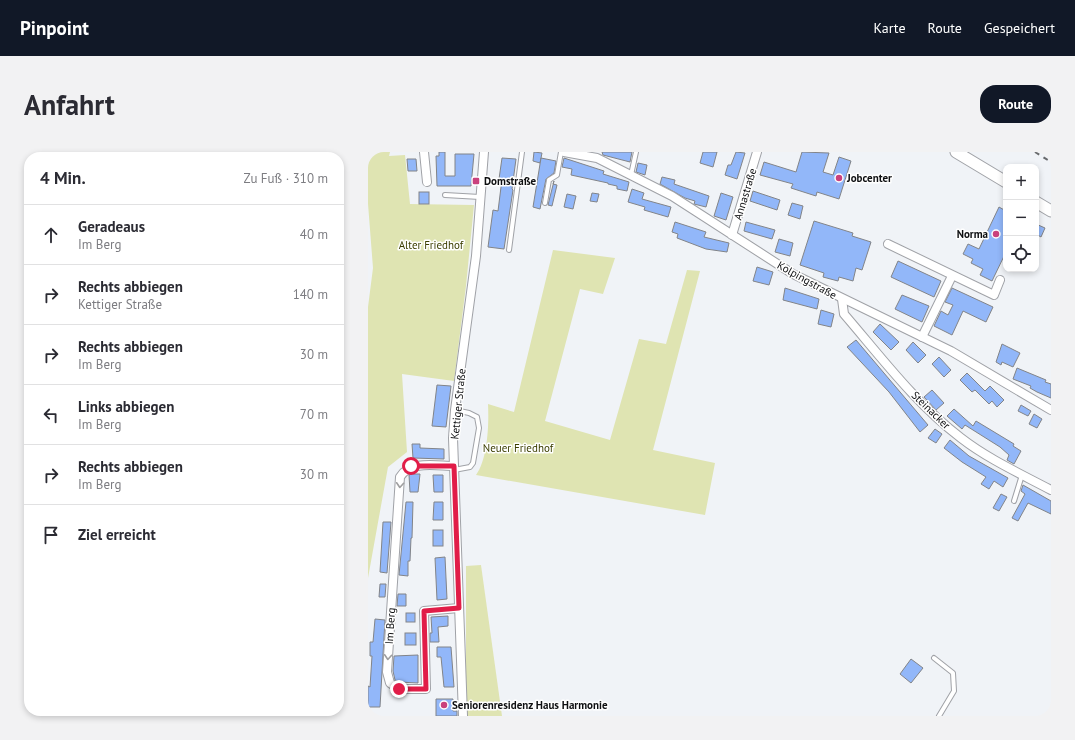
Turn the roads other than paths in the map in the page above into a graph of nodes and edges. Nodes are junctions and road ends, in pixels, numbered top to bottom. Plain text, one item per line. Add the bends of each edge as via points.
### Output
1 (424, 152) edge
2 (484, 152) edge
3 (522, 152) edge
4 (562, 152) edge
5 (636, 152) edge
6 (757, 152) edge
7 (956, 152) edge
8 (631, 175) junction
9 (1003, 180) edge
10 (427, 182) dead end
11 (445, 195) dead end
12 (480, 197) junction
13 (545, 203) dead end
14 (1039, 204) edge
15 (1051, 211) edge
16 (732, 236) junction
17 (888, 244) dead end
18 (509, 250) dead end
19 (952, 276) junction
20 (1000, 280) dead end
21 (842, 299) junction
22 (922, 337) junction
23 (455, 410) junction
24 (1051, 410) edge
25 (454, 468) junction
26 (1022, 474) junction
27 (1051, 490) edge
28 (1014, 501) dead end
29 (459, 608) junction
30 (934, 658) dead end
31 (463, 716) edge
32 (939, 716) edge

1 - 10 street
2 - 12 street, Kettiger Straße
3 - 18 lane
4 - 8 street, Kolpingstraße via 597,158
4 - 13 lane via 557,175 549,180
5 - 8 lane
6 - 16 street, Annastraße
7 - 9 main road via 972,158
8 - 16 street, Kolpingstraße via 672,196
11 - 12 lane
12 - 23 street, Kettiger Straße via 470,307
14 - 15 main road
16 - 21 street, Kolpingstraße via 794,274
17 - 19 street
19 - 20 street via 994,295
19 - 22 street
21 - 22 street, Kolpingstraße
21 - 26 street, Steinacker via 844,314 936,417 962,439
22 - 24 street, Kolpingstraße via 951,351
23 - 25 street, Kettiger Straße
23 - 25 lane via 477,417 479,428 473,463 470,467
25 - 29 street, Kettiger Straße
25 -> 29 street, Im Berg via 411,466 400,478 387,672 390,683 399,689 426,689 424,611
26 - 27 street, Steinacker
26 - 28 lane
29 - 31 street, Kettiger Straße
30 - 32 lane via 953,673 954,691

